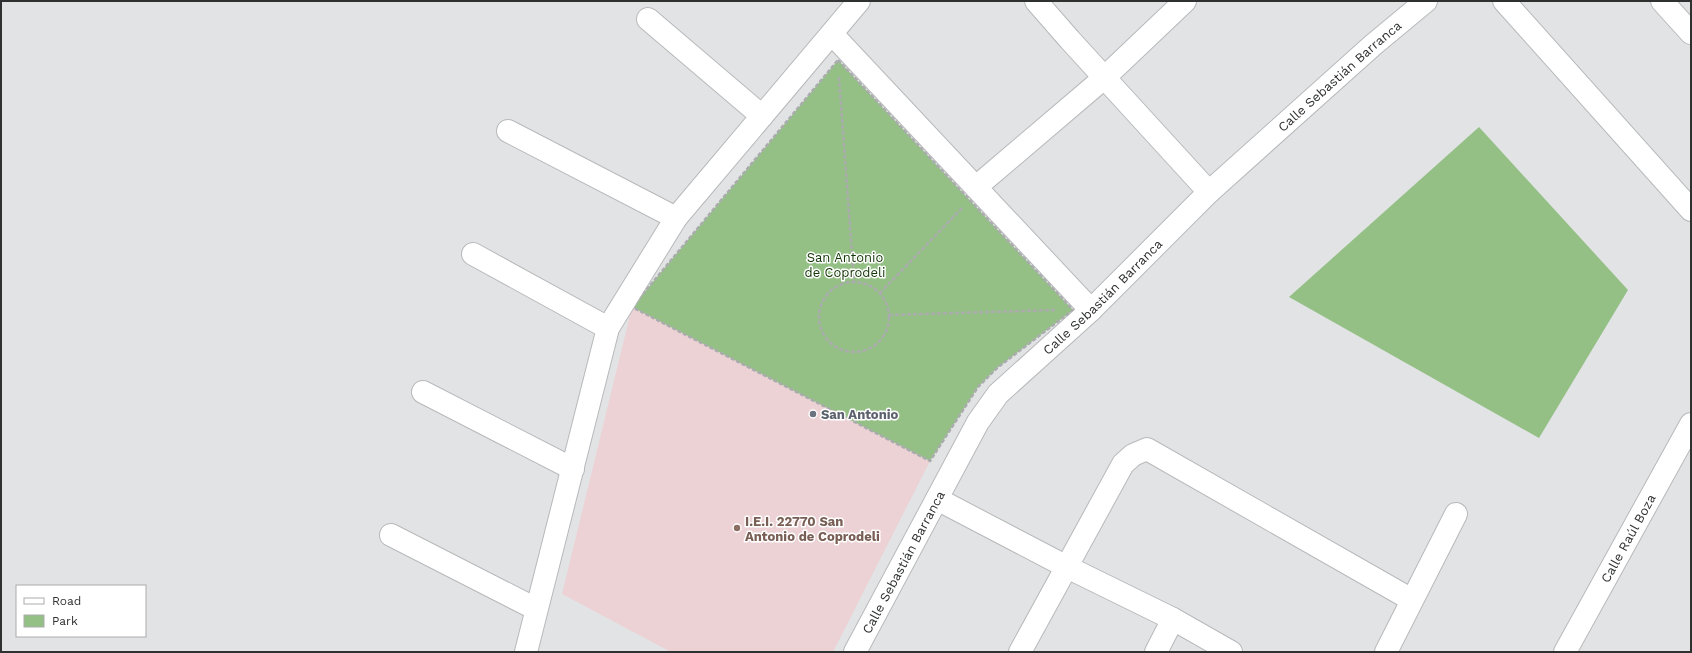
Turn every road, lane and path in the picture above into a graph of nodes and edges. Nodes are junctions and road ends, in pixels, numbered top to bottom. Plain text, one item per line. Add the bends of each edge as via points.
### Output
1 (1036, 1) edge
2 (1185, 1) edge
3 (1426, 1) edge
4 (1504, 1) edge
5 (1662, 1) edge
6 (852, 3) edge
7 (648, 18) dead end
8 (1691, 33) edge
9 (832, 34) junction
10 (838, 60) junction
11 (838, 68) dead end
12 (839, 76) dead end
13 (1104, 78) junction
14 (762, 116) junction
15 (508, 132) dead end
16 (1209, 192) junction
17 (973, 194) junction
18 (1691, 210) edge
19 (676, 218) junction
20 (473, 254) dead end
21 (854, 281) junction
22 (880, 293) junction
23 (1058, 310) dead end
24 (1066, 310) dead end
25 (1082, 310) junction
26 (889, 315) junction
27 (608, 328) junction
28 (423, 392) dead end
29 (1691, 424) edge
30 (573, 469) junction
31 (937, 498) junction
32 (1456, 514) dead end
33 (391, 535) dead end
34 (1067, 567) junction
35 (1412, 600) junction
36 (536, 610) junction
37 (1173, 620) junction
38 (526, 652) edge
39 (854, 652) edge
40 (1020, 652) edge
41 (1156, 652) edge
42 (1231, 652) edge
43 (1386, 652) edge
44 (1565, 652) edge

1 - 13 street
2 - 13 street
3 - 16 street, Calle Sebastián Barranca
4 - 18 street
5 - 8 street
6 - 9 street
7 - 14 street
9 - 14 street
9 - 17 street
10 - 11 path
10 - 17 path
10 - 25 path via 632,306 930,461 978,387 997,368
12 - 21 path
13 - 16 street
13 - 17 street
14 - 19 street
15 - 19 street
16 - 25 street, Calle Sebastián Barranca
17 - 22 path
17 - 25 street
17 - 25 path
19 - 27 street
20 - 27 street
21 - 22 path via 866,283
21 - 26 path via 833,288 820,306 820,327 833,345 855,352 867,350 878,343 885,334
22 - 26 path via 885,298
23 - 26 path
24 - 25 path
25 - 31 street, Calle Sebastián Barranca via 998,394 978,422
27 - 30 street
28 - 30 street
29 - 44 street, Calle Raúl Boza
30 - 36 street
31 - 34 street
31 - 39 street, Calle Sebastián Barranca
32 - 35 street
33 - 36 street
34 - 35 street via 1123,464 1133,455 1147,449
34 - 37 street
34 - 40 street
35 - 43 street
36 - 38 street
37 - 41 street
37 - 42 street

